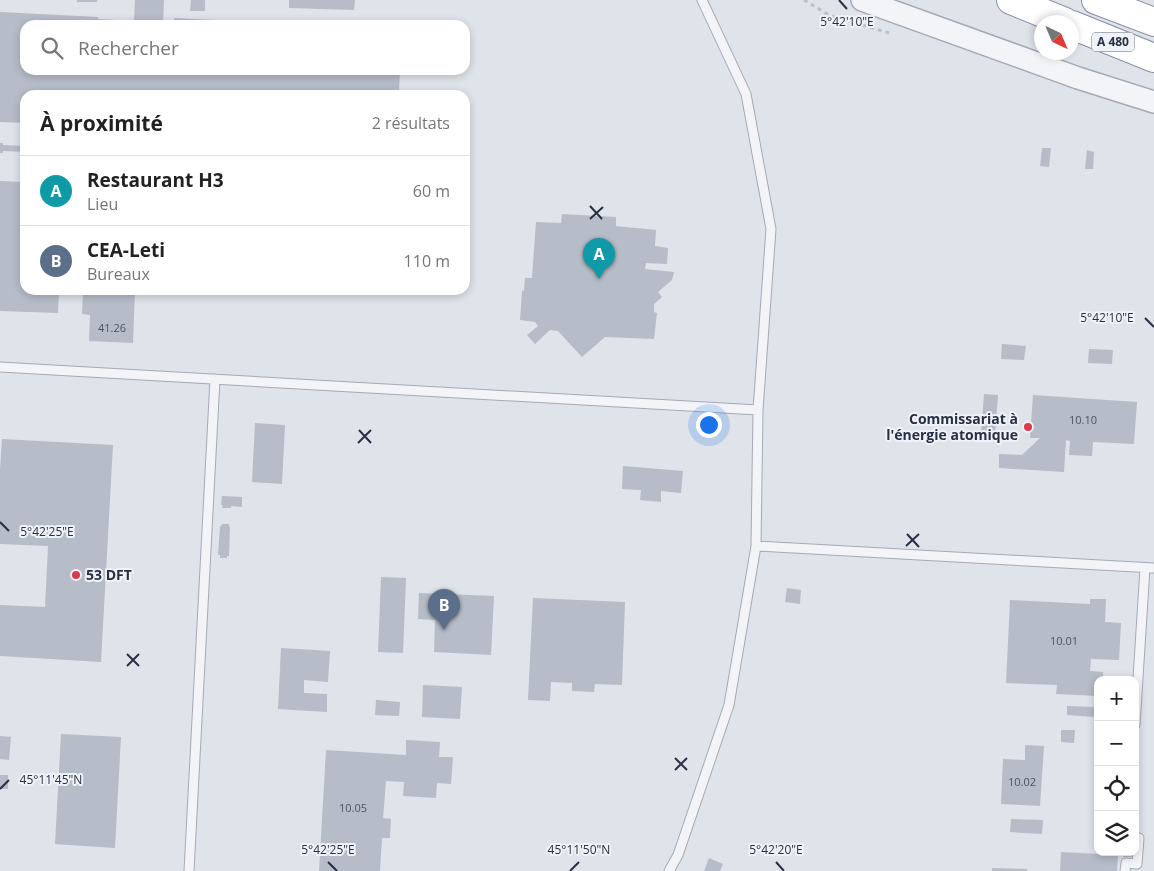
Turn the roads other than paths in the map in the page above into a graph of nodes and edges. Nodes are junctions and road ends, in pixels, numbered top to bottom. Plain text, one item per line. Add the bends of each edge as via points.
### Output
1 (702, 0) edge
2 (862, 0) edge
3 (1011, 0) edge
4 (1096, 0) edge
5 (1048, 15) edge
6 (1154, 22) edge
7 (1079, 28) edge
8 (1154, 58) edge
9 (1154, 102) edge
10 (0, 367) edge
11 (214, 379) junction
12 (758, 410) junction
13 (756, 546) junction
14 (1150, 568) edge
15 (1135, 721) edge
16 (1138, 856) edge
17 (189, 871) edge
18 (669, 871) edge
19 (1125, 871) edge

1 - 12 lane via 746,94 771,229
2 - 9 street
3 - 5 highway
4 - 6 highway, A 480
7 - 8 highway, A 480
10 - 11 lane
11 - 12 lane
11 - 17 lane
12 - 13 lane
13 - 14 lane
13 - 18 lane via 729,705 678,855
14 - 15 lane
16 - 19 lane via 1137,864 1126,864

